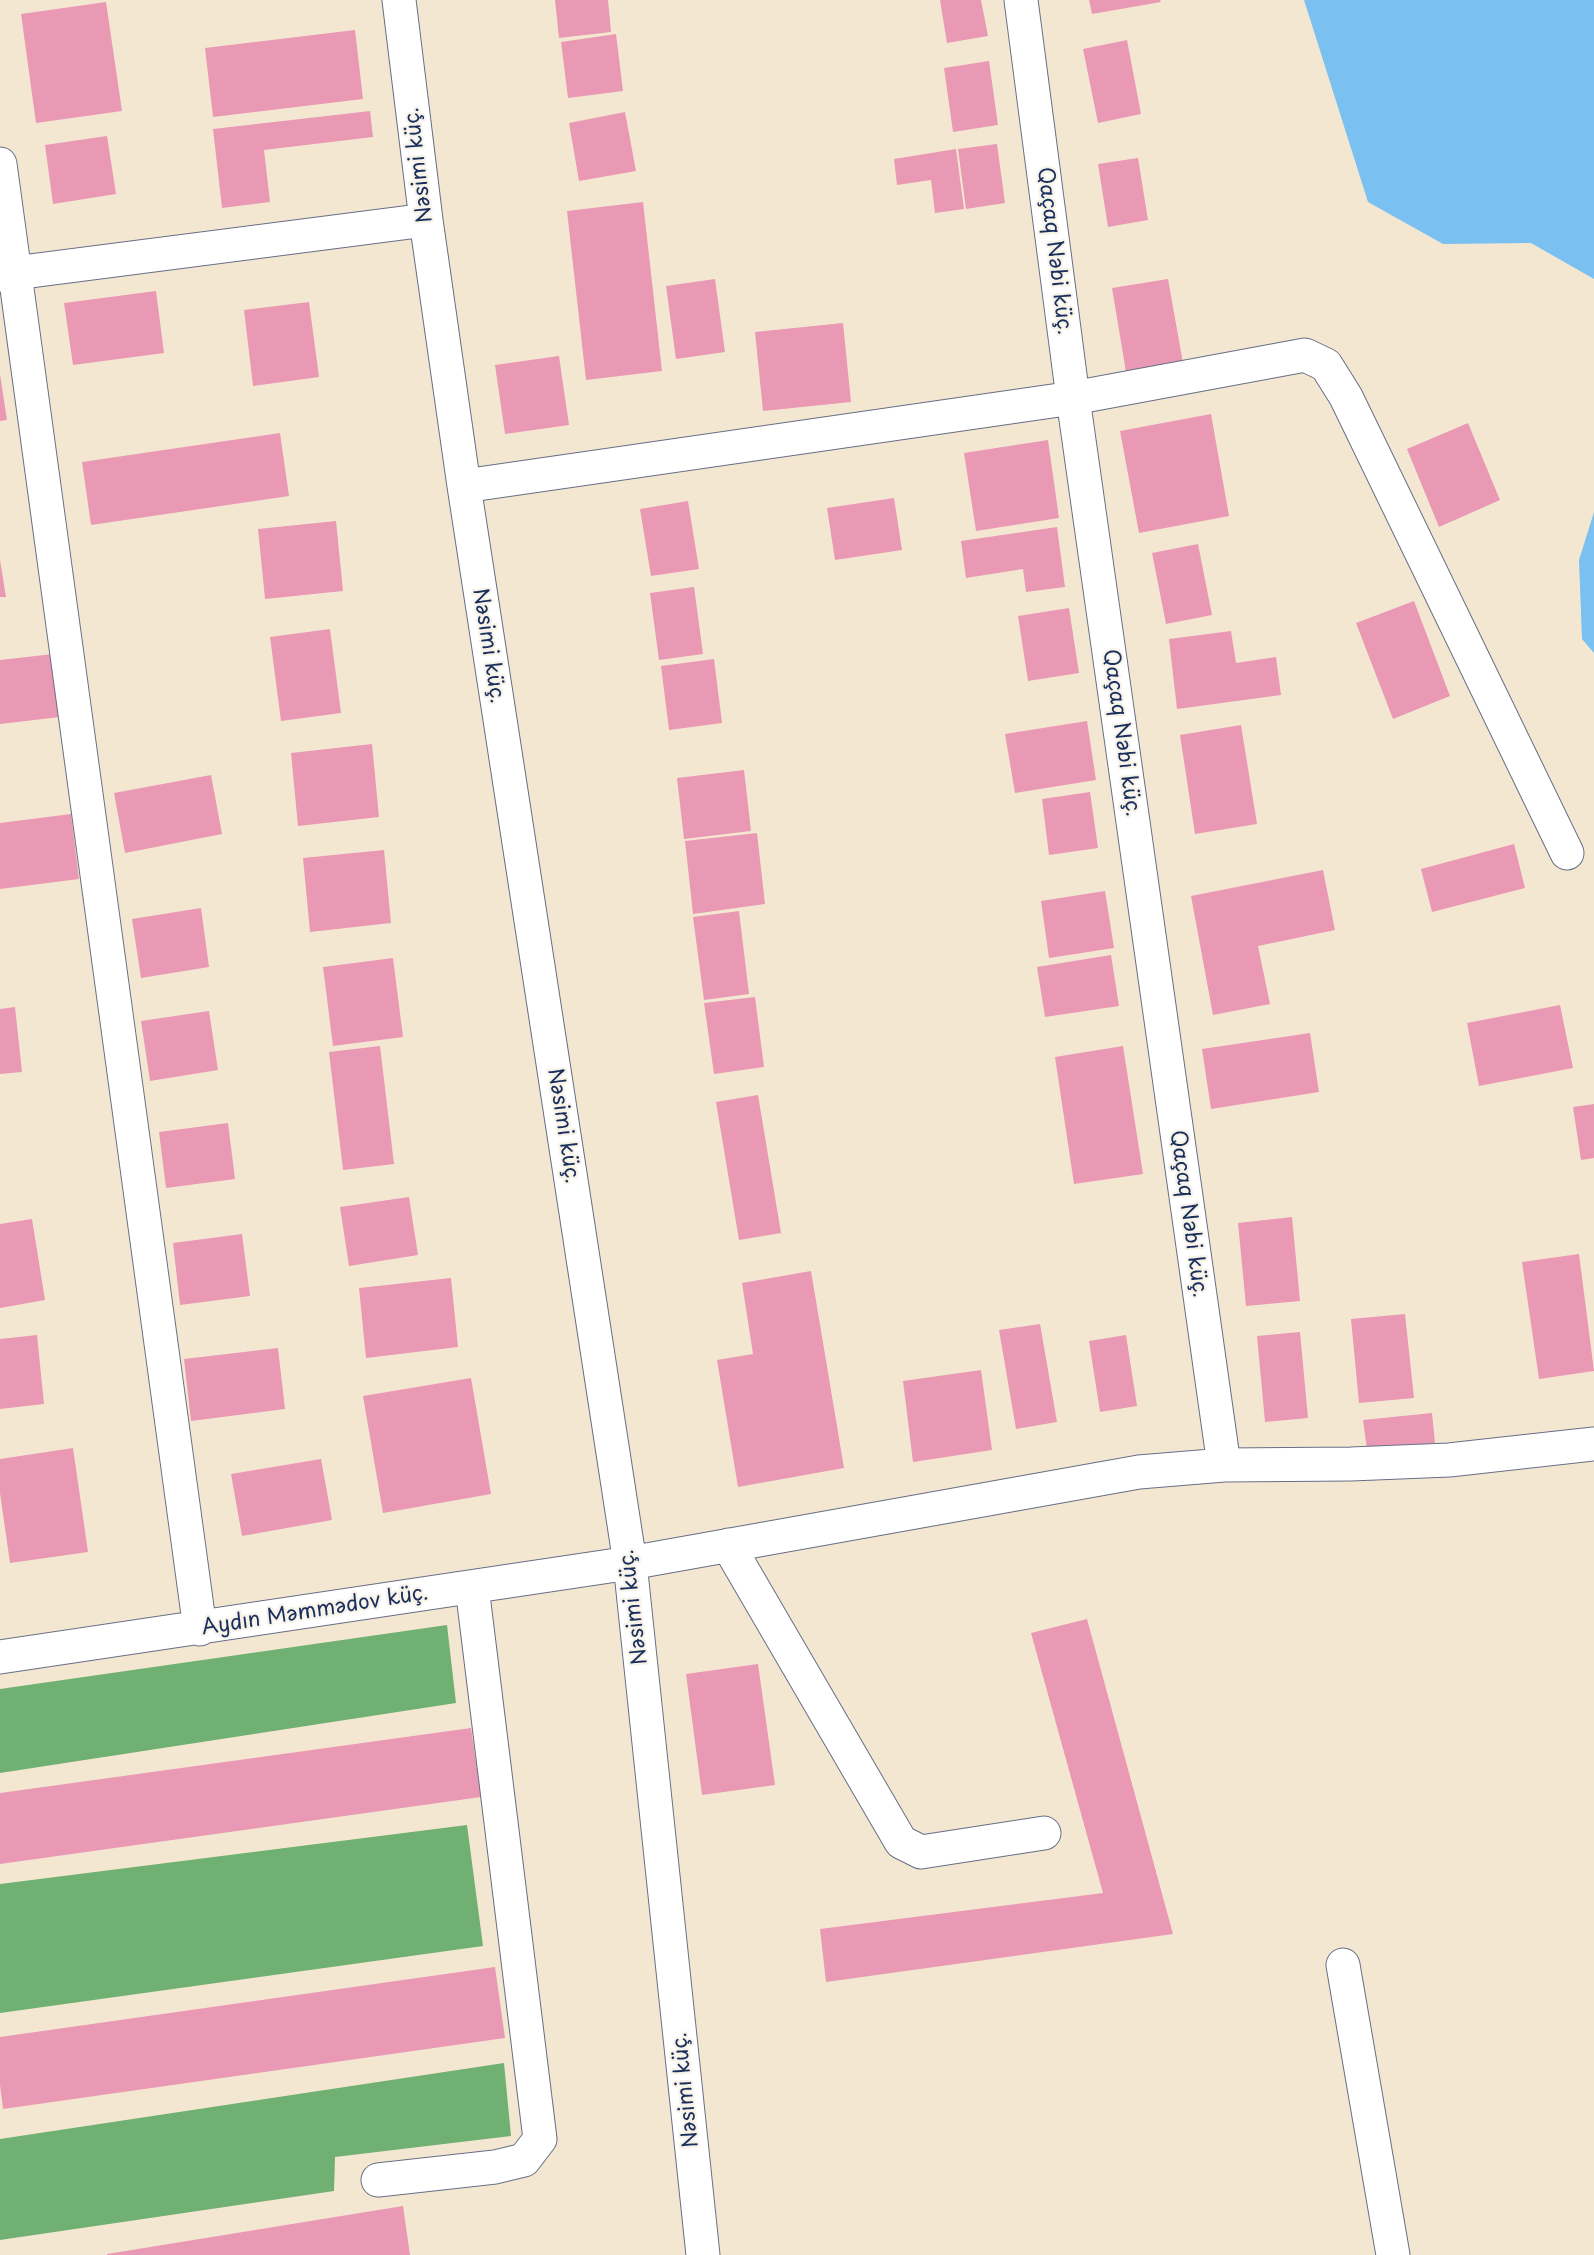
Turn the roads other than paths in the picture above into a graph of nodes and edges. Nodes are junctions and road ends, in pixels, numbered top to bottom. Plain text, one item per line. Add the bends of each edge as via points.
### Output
1 (399, 0) edge
2 (1021, 0) edge
3 (0, 164) edge
4 (426, 220) junction
5 (8, 274) edge
6 (1073, 398) junction
7 (464, 486) junction
8 (1567, 853) dead end
9 (1594, 1444) edge
10 (1224, 1465) junction
11 (728, 1545) junction
12 (630, 1563) junction
13 (472, 1587) junction
14 (200, 1629) junction
15 (0, 1657) edge
16 (1044, 1833) dead end
17 (1343, 1965) dead end
18 (378, 2181) dead end
19 (703, 2255) edge
20 (1393, 2255) edge

1 - 4 street, Nəsimi küç.
2 - 6 street, Qaçaq Nəbi küç.
3 - 5 street
4 - 5 street
4 - 7 street, Nəsimi küç.
5 - 14 street
6 - 7 street
6 - 8 street via 1305,355 1326,365 1346,397
6 - 10 street, Qaçaq Nəbi küç.
7 - 12 street, Nəsimi küç.
9 - 10 street, Aydın Məmmədov küç. via 1449,1460
10 - 11 street, Aydın Məmmədov küç. via 1139,1472
11 - 12 street, Aydın Məmmədov küç.
11 - 16 street via 901,1842 921,1852
12 - 13 street, Aydın Məmmədov küç.
12 - 19 street, Nəsimi küç.
13 - 14 street, Aydın Məmmədov küç.
13 - 18 street via 540,2139 524,2160
14 - 15 street, Aydın Məmmədov küç.
17 - 20 street

